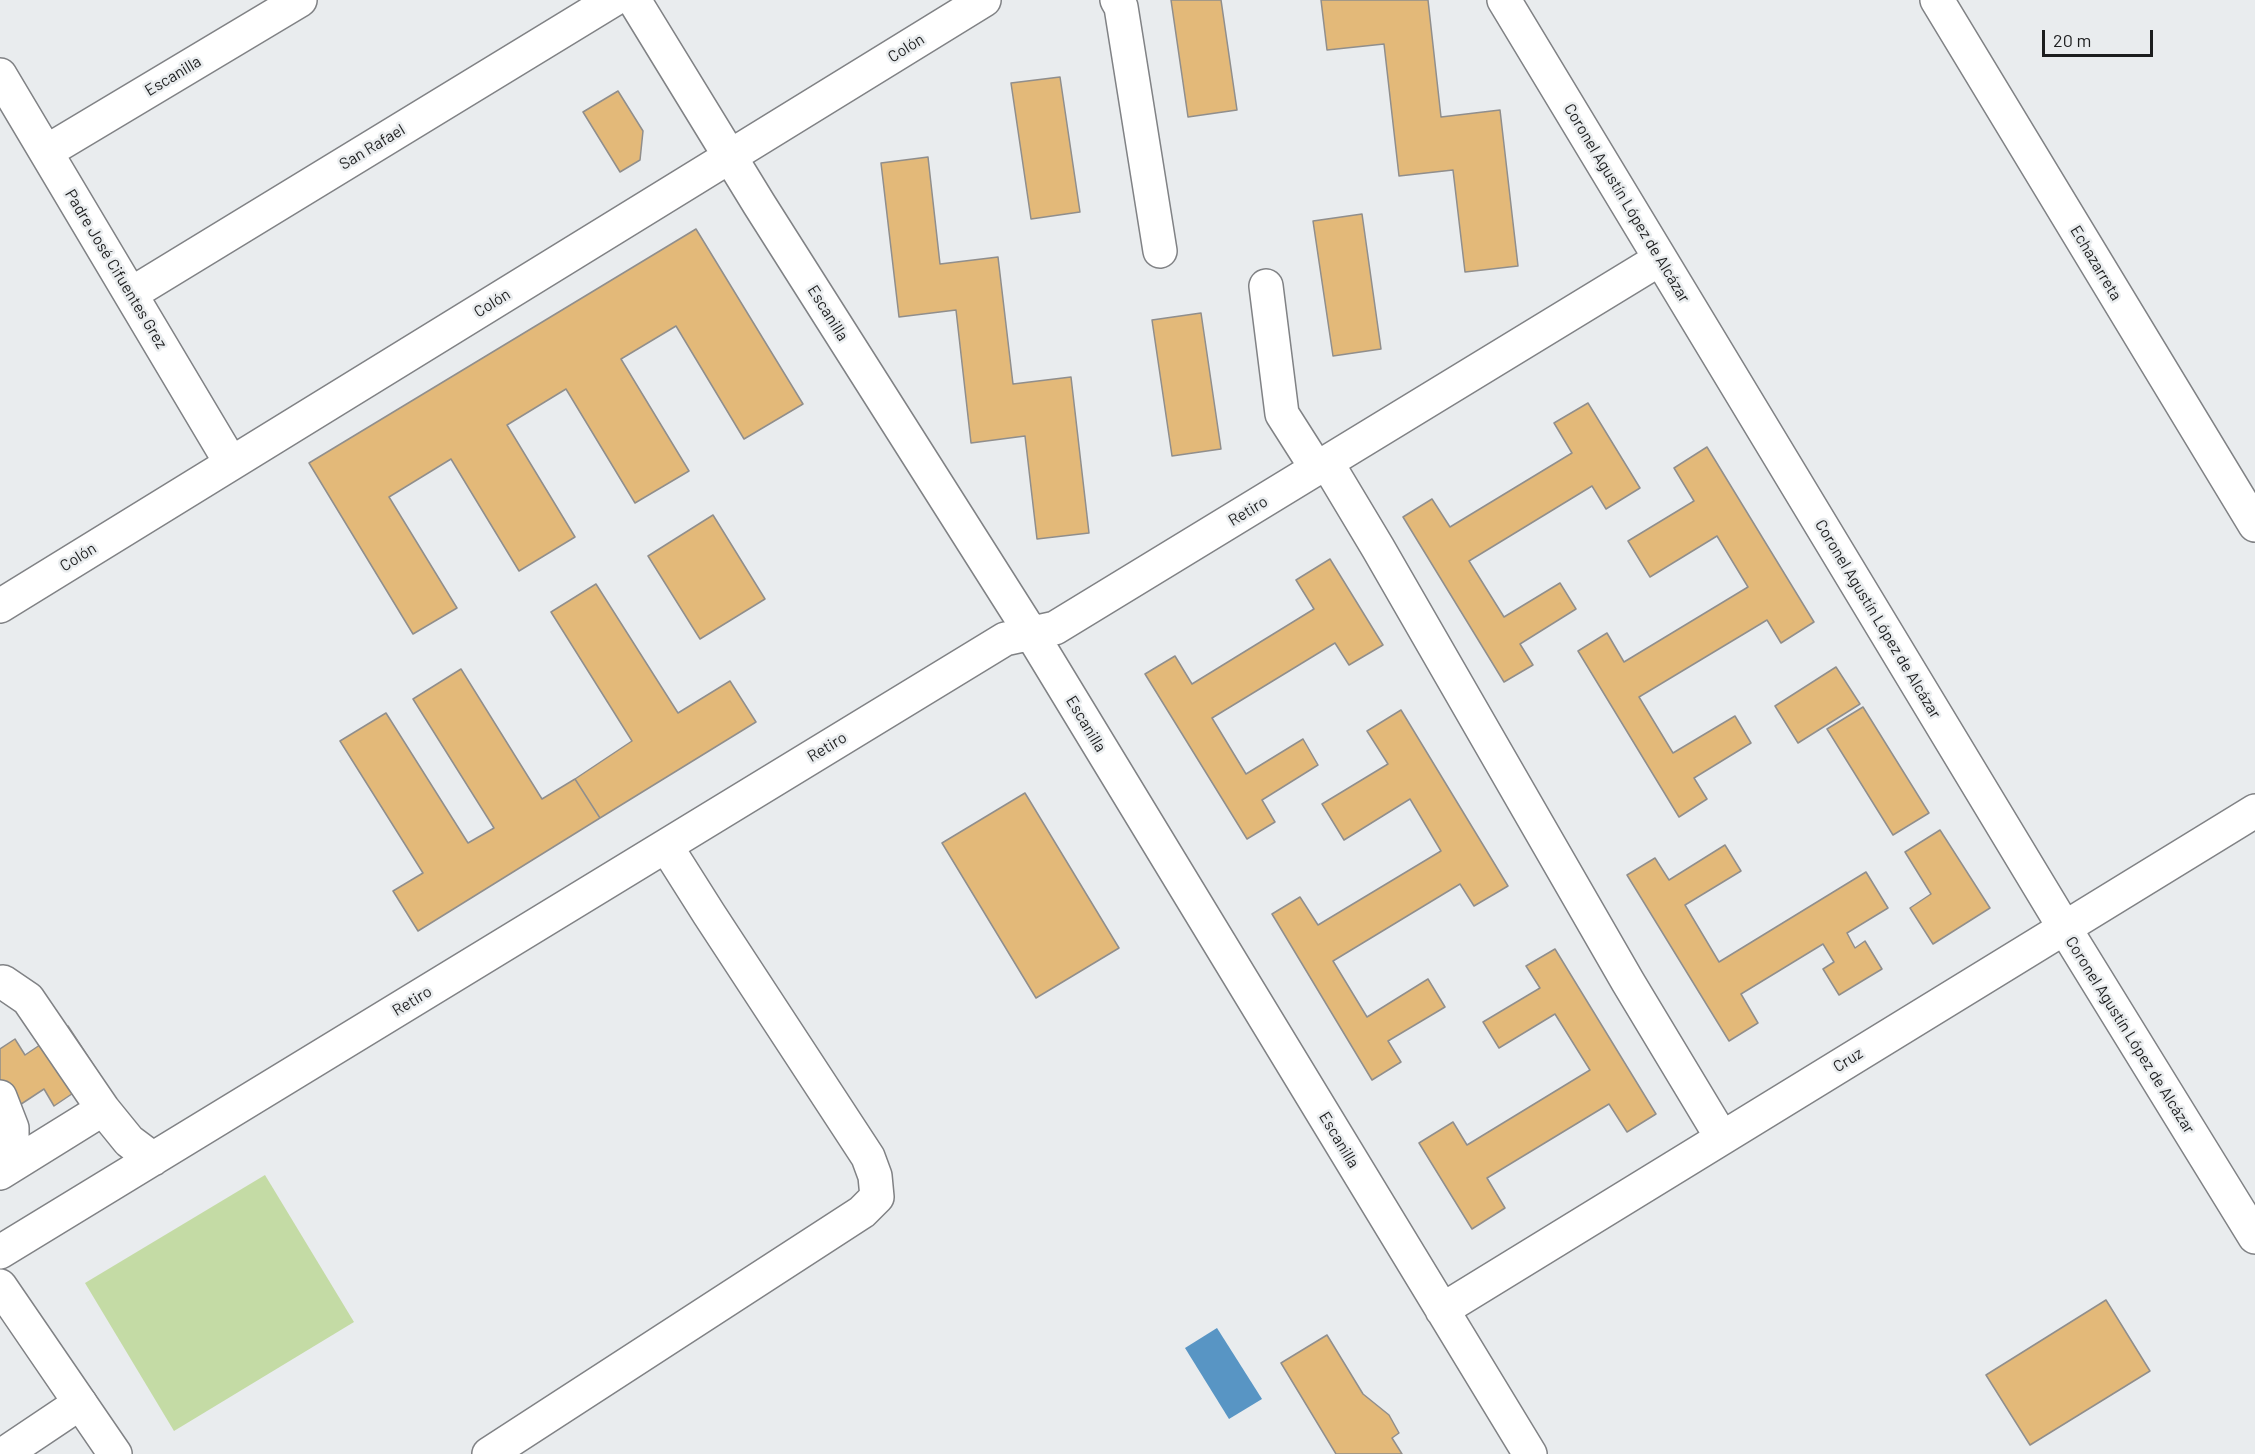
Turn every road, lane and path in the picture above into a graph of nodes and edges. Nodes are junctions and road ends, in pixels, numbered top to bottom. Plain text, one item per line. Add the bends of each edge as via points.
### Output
1 (300, 0) edge
2 (613, 0) edge
3 (634, 0) edge
4 (984, 0) edge
5 (1117, 0) edge
6 (1504, 0) edge
7 (1937, 0) edge
8 (0, 75) edge
9 (46, 152) junction
10 (729, 156) junction
11 (1160, 252) dead end
12 (1660, 259) junction
13 (1266, 286) dead end
14 (131, 294) junction
15 (231, 463) junction
16 (1322, 466) junction
17 (2255, 525) edge
18 (0, 606) edge
19 (1031, 633) junction
20 (2255, 811) edge
21 (666, 846) junction
22 (2064, 927) junction
23 (0, 983) edge
24 (0, 1097) edge
25 (103, 1108) junction
26 (1722, 1137) junction
27 (153, 1159) junction
28 (6, 1169) edge
29 (2255, 1237) edge
30 (0, 1252) edge
31 (0, 1286) edge
32 (1442, 1310) junction
33 (80, 1403) junction
34 (4, 1454) edge
35 (115, 1454) edge
36 (489, 1454) edge
37 (1530, 1454) edge

1 - 9 street, Escanilla
2 - 14 street, San Rafael
3 - 10 street, Escanilla
4 - 10 street, Colón
5 - 11 street via 1122,7
6 - 12 street, Coronel Agustín López de Alcázar
7 - 17 street, Echazarreta
8 - 9 street, Padre José Cifuentes Grez
9 - 14 street, Padre José Cifuentes Grez
10 - 15 street, Colón
10 - 19 street, Escanilla
12 - 16 street, Retiro
12 - 22 street, Coronel Agustín López de Alcázar
13 - 16 street via 1282,414
14 - 15 street, Padre José Cifuentes Grez
15 - 18 street, Colón
16 - 19 street, Retiro via 1054,628
16 - 26 street via 1378,548 1622,972
19 - 21 street, Retiro via 1005,639
19 - 32 street, Escanilla
20 - 22 street, Cruz
21 - 27 street, Retiro
21 - 36 street via 868,1157 877,1197 862,1212
22 - 26 street, Cruz
22 - 29 street, Coronel Agustín López de Alcázar
23 - 25 street via 28,999
24 - 28 street via 12,1128
25 - 27 street via 129,1141
25 - 28 street
26 - 32 street, Cruz
27 - 30 street, Retiro
31 - 33 street
32 - 37 street, Escanilla
33 - 34 street
33 - 35 street

